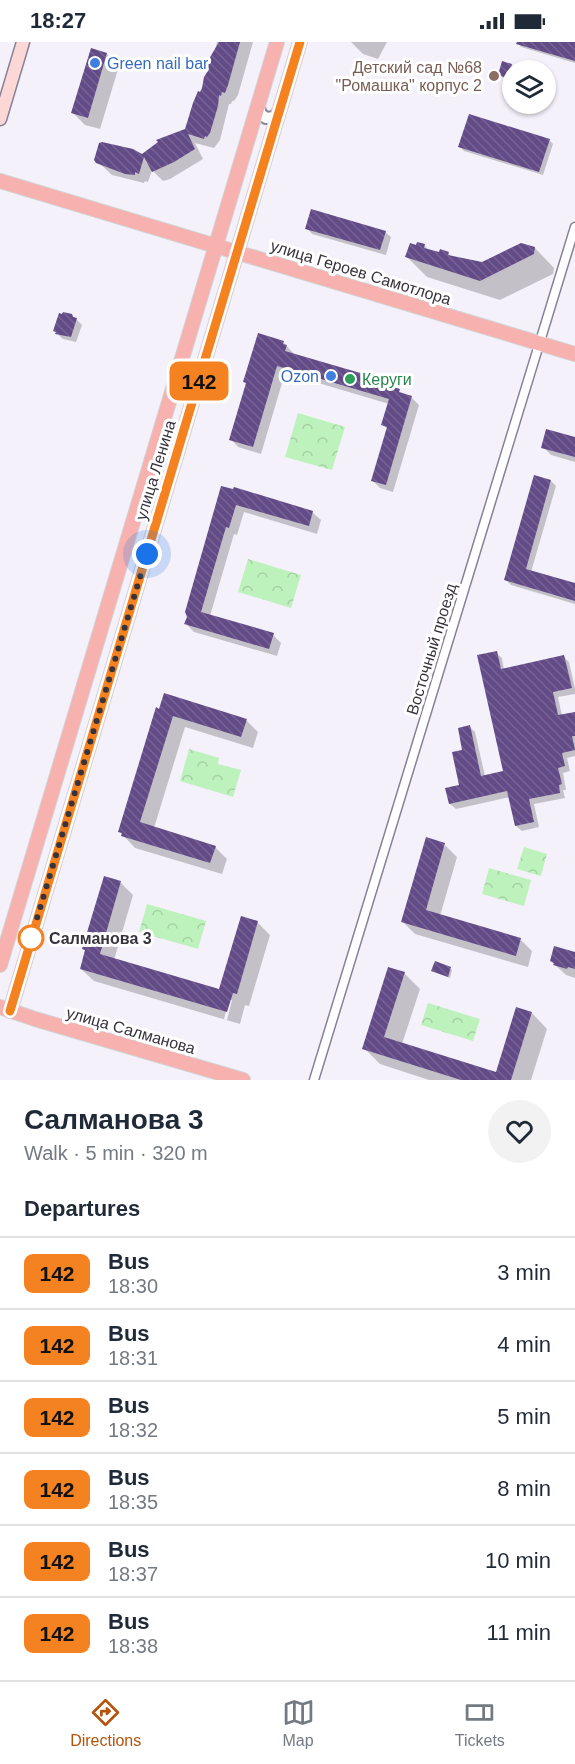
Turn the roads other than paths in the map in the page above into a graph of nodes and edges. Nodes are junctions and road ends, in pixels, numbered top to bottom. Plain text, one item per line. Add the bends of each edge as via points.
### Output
1 (23, 42) edge
2 (277, 42) edge
3 (300, 42) edge
4 (258, 104) junction
5 (279, 111) junction
6 (0, 119) edge
7 (0, 181) edge
8 (575, 227) edge
9 (216, 245) junction
10 (238, 252) junction
11 (540, 343) junction
12 (575, 354) edge
13 (173, 386) junction
14 (195, 393) junction
15 (34, 850) junction
16 (55, 859) junction
17 (0, 965) edge
18 (5, 1009) edge
19 (243, 1080) edge
20 (314, 1080) edge

1 - 6 main road
2 - 4 main road, улица Ленина
3 - 5 main road, улица Ленина
4 - 5 street via 266,118
4 - 9 main road, улица Ленина
5 - 10 main road, улица Ленина
7 - 9 main road, улица Героев Самотлора
8 - 11 street, Восточный проезд
9 - 10 main road, улица Героев Самотлора
9 - 13 main road, улица Ленина
10 - 11 main road, улица Героев Самотлора
10 - 14 main road, улица Ленина
11 - 12 main road, улица Героев Самотлора
11 - 20 street, Восточный проезд
13 - 14 street via 180,381 188,382
13 - 15 main road, улица Ленина
14 - 16 main road, улица Ленина
15 - 16 main road via 39,866
15 - 17 main road, улица Ленина
16 - 18 main road, улица Ленина
18 - 19 main road, улица Салманова

